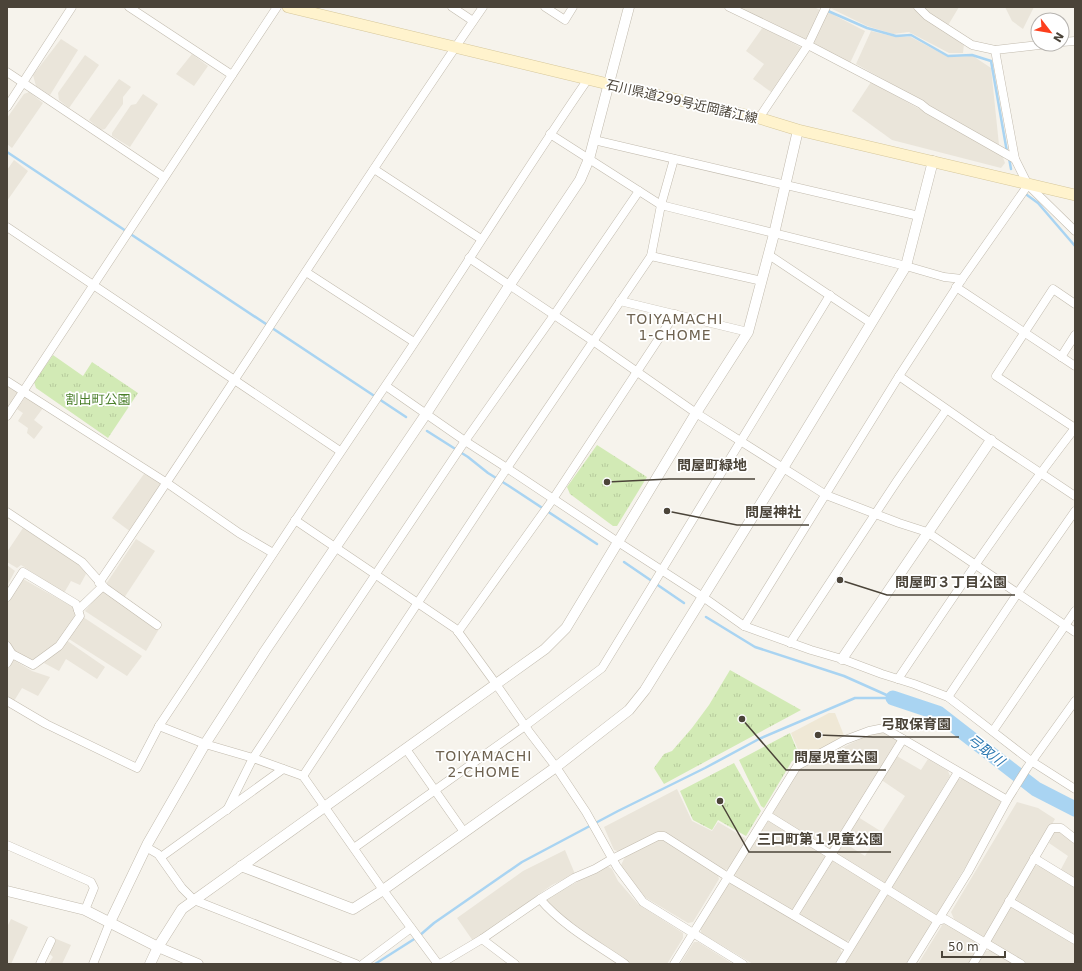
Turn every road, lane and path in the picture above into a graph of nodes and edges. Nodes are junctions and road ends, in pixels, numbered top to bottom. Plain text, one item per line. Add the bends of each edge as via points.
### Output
1 (72, 7) edge
2 (129, 7) edge
3 (277, 7) edge
4 (288, 7) edge
5 (452, 7) edge
6 (483, 7) edge
7 (545, 7) edge
8 (573, 7) edge
9 (629, 7) edge
10 (729, 7) edge
11 (826, 7) edge
12 (918, 7) edge
13 (473, 21) junction
14 (808, 45) junction
15 (456, 46) junction
16 (1030, 46) edge
17 (995, 50) junction
18 (7, 72) edge
19 (232, 75) junction
20 (588, 79) junction
21 (23, 83) junction
22 (608, 84) junction
23 (7, 106) edge
24 (759, 118) junction
25 (798, 130) junction
26 (550, 134) junction
27 (594, 140) junction
28 (1013, 158) junction
29 (589, 159) junction
30 (674, 159) junction
31 (933, 161) junction
32 (374, 169) junction
33 (164, 177) junction
34 (785, 185) junction
35 (1028, 185) junction
36 (639, 191) junction
37 (1075, 196) edge
38 (662, 205) junction
39 (919, 216) junction
40 (7, 228) edge
41 (1075, 231) edge
42 (774, 234) junction
43 (481, 239) junction
44 (768, 255) junction
45 (652, 256) junction
46 (469, 258) junction
47 (906, 266) junction
48 (306, 272) junction
49 (962, 279) junction
50 (762, 281) junction
51 (93, 285) junction
52 (509, 286) junction
53 (956, 287) junction
54 (830, 295) junction
55 (620, 301) junction
56 (1075, 304) edge
57 (675, 314) junction
58 (554, 315) junction
59 (871, 323) junction
60 (748, 332) junction
61 (1024, 332) junction
62 (1075, 335) edge
63 (593, 340) junction
64 (414, 342) junction
65 (1061, 356) junction
66 (1075, 366) edge
67 (637, 371) junction
68 (899, 376) junction
69 (235, 380) junction
70 (7, 381) edge
71 (386, 386) junction
72 (23, 392) junction
73 (946, 410) junction
74 (696, 412) junction
75 (426, 414) junction
76 (7, 416) edge
77 (1075, 428) edge
78 (990, 440) junction
79 (740, 441) junction
80 (463, 444) junction
81 (340, 451) junction
82 (507, 468) junction
83 (783, 468) junction
84 (1040, 473) junction
85 (167, 483) junction
86 (826, 494) junction
87 (1075, 496) edge
88 (551, 502) junction
89 (1075, 511) edge
90 (7, 512) edge
91 (875, 514) junction
92 (295, 520) junction
93 (927, 532) junction
94 (618, 542) junction
95 (335, 548) junction
96 (273, 553) junction
97 (975, 565) junction
98 (662, 570) junction
99 (376, 574) junction
100 (101, 585) junction
101 (1017, 594) junction
102 (7, 596) edge
103 (704, 597) junction
104 (419, 603) junction
105 (78, 610) junction
106 (1075, 611) edge
107 (157, 625) dead end
108 (1065, 625) junction
109 (744, 626) junction
110 (458, 632) junction
111 (1075, 632) edge
112 (790, 643) junction
113 (7, 646) edge
114 (12, 654) junction
115 (842, 659) junction
116 (7, 663) edge
117 (898, 679) junction
118 (496, 684) junction
119 (948, 697) junction
120 (7, 701) edge
121 (1075, 701) edge
122 (159, 726) junction
123 (525, 726) junction
124 (993, 731) junction
125 (903, 739) junction
126 (205, 744) junction
127 (406, 749) junction
128 (253, 758) junction
129 (1029, 765) junction
130 (556, 767) junction
131 (283, 769) junction
132 (958, 772) junction
133 (303, 776) junction
134 (1075, 789) edge
135 (435, 790) junction
136 (1009, 797) junction
137 (325, 807) junction
138 (227, 810) junction
139 (767, 814) junction
140 (464, 832) junction
141 (1075, 839) edge
142 (7, 845) edge
143 (146, 847) junction
144 (354, 848) junction
145 (831, 855) junction
146 (161, 857) junction
147 (1034, 858) junction
148 (612, 859) junction
149 (241, 866) junction
150 (728, 876) junction
151 (1075, 883) edge
152 (885, 889) junction
153 (383, 890) junction
154 (7, 891) edge
155 (540, 899) junction
156 (194, 900) junction
157 (1009, 902) junction
158 (85, 910) junction
159 (794, 915) junction
160 (938, 921) junction
161 (110, 922) junction
162 (412, 930) junction
163 (693, 933) junction
164 (482, 939) junction
165 (1075, 940) edge
166 (51, 941) dead end
167 (986, 943) junction
168 (158, 947) junction
169 (850, 948) junction
170 (40, 964) edge
171 (92, 964) edge
172 (150, 964) edge
173 (198, 964) edge
174 (356, 964) edge
175 (363, 964) edge
176 (439, 964) edge
177 (515, 964) edge
178 (625, 964) edge
179 (674, 964) edge
180 (742, 964) edge
181 (840, 964) edge
182 (911, 964) edge
183 (973, 964) edge
184 (1021, 964) edge

1 - 21 street
2 - 19 street
3 - 19 street
4 - 15 main road, 石川県道299号近岡諸江線
5 - 13 street
6 - 13 street
7 - 8 street via 564,20
9 - 22 street
10 - 14 street
11 - 14 street
12 - 17 street via 927,16 972,45
13 - 15 street
14 - 24 street
14 - 28 street via 922,104
15 - 20 main road, 石川県道299号近岡諸江線
15 - 32 street
16 - 17 street
17 - 28 street
18 - 21 street
19 - 33 street
20 - 22 main road, 石川県道299号近岡諸江線
20 - 26 street
21 - 23 street
21 - 33 street
22 - 24 main road, 石川県道299号近岡諸江線
22 - 27 street
24 - 25 main road, 石川県道299号近岡諸江線
25 - 31 main road, 石川県道299号近岡諸江線
25 - 34 street
26 - 29 street
26 - 43 street
27 - 29 street
27 - 30 street
28 - 35 street
29 - 36 street
29 - 52 street via 580,180
30 - 34 street
30 - 38 street
31 - 35 main road, 石川県道299号近岡諸江線
31 - 39 street
32 - 43 street
32 - 48 street
33 - 51 street
34 - 39 street
34 - 42 street
35 - 37 main road, 石川県道299号近岡諸江線
35 - 41 street
35 - 49 street
36 - 38 street
36 - 58 street
38 - 42 street
38 - 45 street
39 - 47 street
40 - 51 street
42 - 44 street
42 - 47 street
43 - 46 street
44 - 50 street
44 - 54 street
45 - 50 street
45 - 55 street
46 - 52 street
46 - 64 street
47 - 49 street via 944,277
47 - 59 street
48 - 64 street
48 - 69 street
49 - 53 street
50 - 60 street
51 - 69 street
51 - 72 street
52 - 58 street
52 - 75 street
53 - 61 street
53 - 68 street
54 - 59 street
54 - 79 street
55 - 57 street
55 - 63 street
56 - 61 street via 1053,289
57 - 60 street
57 - 67 street
58 - 63 street
58 - 80 street
59 - 83 street
60 - 74 street
61 - 65 street
61 - 77 street via 996,376
62 - 65 street
63 - 67 street
63 - 82 street
64 - 71 street
65 - 66 street
67 - 74 street
67 - 88 street
68 - 73 street
68 - 86 street
69 - 81 street
69 - 85 street
70 - 72 street
71 - 75 street
71 - 81 street
72 - 76 street
72 - 85 street
73 - 78 street
73 - 91 street
74 - 79 street
74 - 94 street
75 - 80 street
75 - 95 street
77 - 84 street
78 - 84 street
78 - 93 street
79 - 83 street
79 - 98 street
80 - 82 street
80 - 99 street
81 - 92 street
82 - 88 street
82 - 104 street
83 - 86 street
83 - 103 street
84 - 87 street
84 - 97 street
85 - 96 street
85 - 100 street
86 - 91 street
86 - 109 street
88 - 94 street
88 - 110 street
89 - 101 street
90 - 100 street via 82,562
91 - 93 street
91 - 112 street
92 - 95 street
92 - 96 street
93 - 97 street
93 - 115 street
94 - 98 street
94 - 118 street via 566,628 545,649
95 - 99 street
95 - 126 street
96 - 122 street
97 - 101 street
97 - 117 street
98 - 103 street
98 - 123 street via 602,668
99 - 104 street
99 - 128 street
100 - 105 street
100 - 107 street
101 - 108 street
101 - 119 street
102 - 105 street via 23,572 76,604
103 - 109 street
103 - 130 street via 646,690 629,710
104 - 110 street
104 - 133 street
105 - 114 street via 80,616 59,646 33,665
106 - 108 street
108 - 111 street
108 - 124 street
109 - 112 street
110 - 118 street
112 - 115 street
113 - 114 street
114 - 116 street
115 - 117 street
117 - 119 street
118 - 123 street
118 - 127 street
119 - 124 street
120 - 122 street via 46,724 137,768
121 - 129 street
122 - 126 street
123 - 130 street
123 - 135 street
124 - 129 street
125 - 132 street
125 - 139 street via 884,728 877,729 845,740 820,753 797,766
125 - 145 street
126 - 128 street
126 - 143 street
127 - 135 street
127 - 137 street
128 - 131 street
128 - 138 street
129 - 134 street
129 - 136 street
130 - 140 street
130 - 148 street via 586,812
131 - 133 street
131 - 138 street
132 - 136 street
132 - 152 street
133 - 137 street
135 - 140 street
135 - 144 street
136 - 160 street
137 - 144 street
137 - 149 street
138 - 146 street
139 - 145 street
139 - 150 street
140 - 153 street
141 - 147 street via 1061,828 1052,828
142 - 158 street via 91,882 94,888
143 - 146 street
143 - 161 street
144 - 153 street
145 - 152 street
145 - 159 street
146 - 156 street via 182,888
147 - 151 street
147 - 157 street
148 - 150 street via 658,836 664,836
148 - 155 street
148 - 163 street via 644,902
149 - 153 street via 353,909
149 - 156 street
150 - 159 street
150 - 163 street
152 - 160 street
152 - 169 street
153 - 162 street
154 - 158 street
155 - 164 street
155 - 178 street via 548,909 575,930
156 - 168 street via 182,909
156 - 174 street
157 - 165 street
157 - 167 street
158 - 161 street
159 - 169 street
160 - 167 street via 945,919
160 - 182 street
161 - 168 street
161 - 171 street
162 - 175 street
162 - 176 street
163 - 179 street
163 - 180 street
164 - 176 street
164 - 177 street
166 - 170 street
167 - 183 street
167 - 184 street
168 - 172 street
168 - 173 street
169 - 181 street

